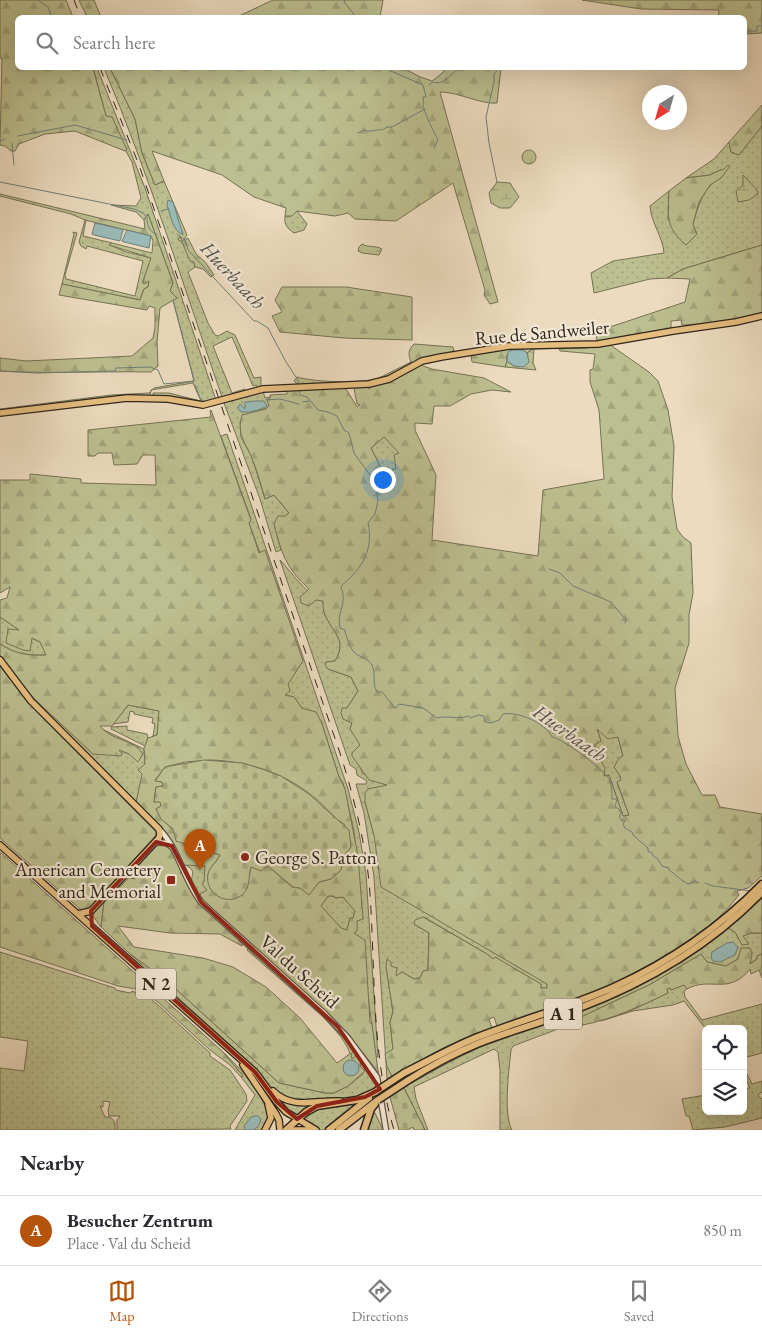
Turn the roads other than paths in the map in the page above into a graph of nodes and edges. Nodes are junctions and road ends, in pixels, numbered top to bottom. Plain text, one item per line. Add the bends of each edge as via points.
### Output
1 (762, 316) edge
2 (0, 413) edge
3 (0, 660) edge
4 (159, 829) junction
5 (156, 842) junction
6 (0, 845) edge
7 (172, 846) junction
8 (762, 884) edge
9 (762, 892) edge
10 (91, 911) junction
11 (78, 914) junction
12 (92, 926) junction
13 (238, 1059) junction
14 (255, 1072) junction
15 (375, 1092) junction
16 (266, 1100) junction
17 (378, 1100) junction
18 (344, 1101) junction
19 (297, 1119) junction
20 (330, 1129) edge
21 (265, 1130) edge
22 (280, 1130) edge
23 (286, 1130) edge
24 (291, 1130) edge
25 (307, 1130) edge
26 (316, 1130) edge
27 (339, 1130) edge
28 (364, 1130) edge
29 (386, 1130) edge

1 - 2 main road, Rue de Sandweiler via 598,344 509,346 481,350 422,362 379,382 256,390 203,405 127,398
3 - 4 main road, Val du Scheid via 32,702
4 - 5 main road
4 - 7 street, Val du Scheid
5 - 7 street
5 - 10 main road
6 - 11 main road, N 2
7 - 29 street, Val du Scheid via 201,902 338,1027 370,1066 378,1081
8 - 15 highway, A 1, bridge via 705,933 672,956 615,987 474,1039 404,1073
9 - 17 highway, A 1, bridge via 713,935 675,961 617,993 476,1045 426,1069
10 - 11 main road
10 - 12 main road
11 - 12 main road, N 2
12 - 13 main road, N 2
13 - 14 main road, N 2
13 - 16 main road, N 2
14 - 18 main road, N 2 via 287,1101
14 - 19 main road, N 2 via 277,1102
15 - 18 highway, N 2 via 357,1100
15 - 20 highway, A 1
16 - 21 main road via 271,1118
16 - 22 main road, N 2 via 278,1118
17 - 27 highway, A 1
17 - 28 highway, A 1 via 371,1109
18 - 19 highway, N 2 via 317,1106
19 - 23 highway, N 2
19 - 26 main road, N 2
24 - 25 main road

